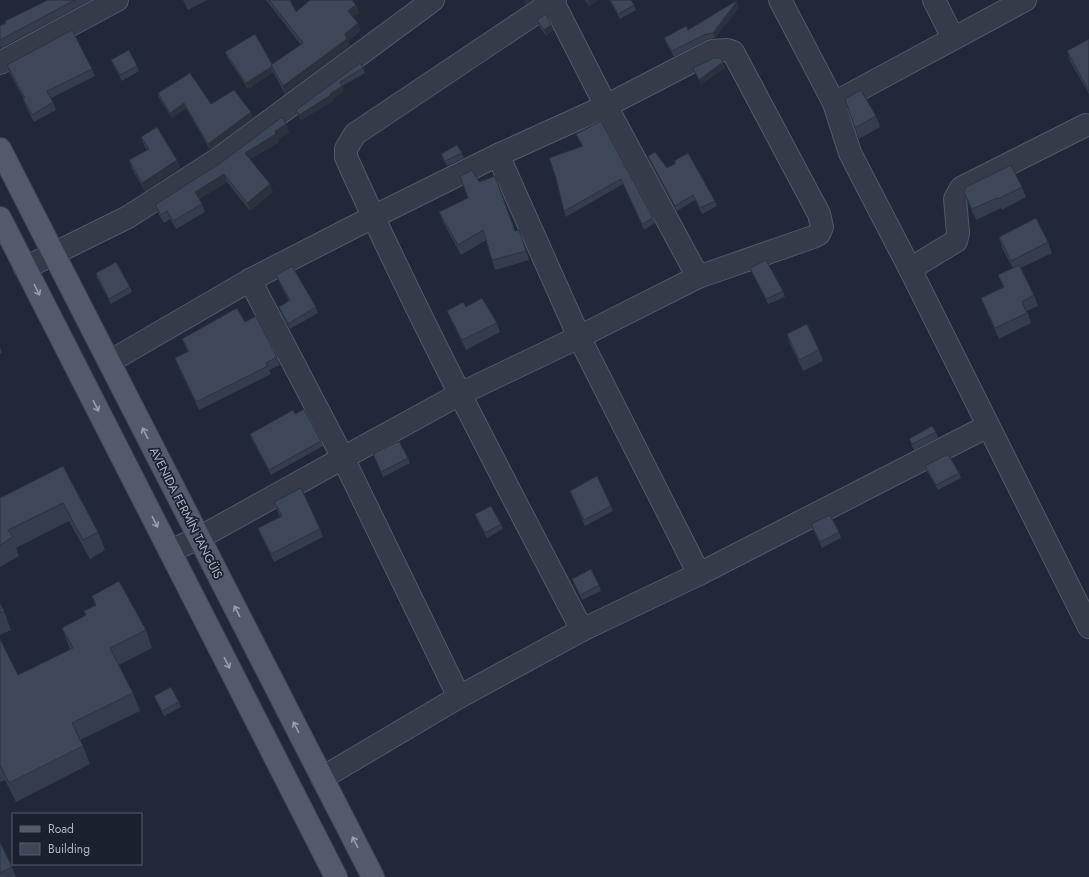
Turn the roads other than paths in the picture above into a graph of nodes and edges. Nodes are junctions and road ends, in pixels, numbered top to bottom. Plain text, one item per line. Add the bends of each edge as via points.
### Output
1 (117, 0) edge
2 (433, 0) edge
3 (780, 0) edge
4 (934, 0) edge
5 (1025, 0) edge
6 (554, 1) edge
7 (953, 38) junction
8 (0, 63) edge
9 (834, 103) junction
10 (606, 106) junction
11 (1086, 125) dead end
12 (0, 149) edge
13 (498, 155) junction
14 (373, 217) junction
15 (0, 218) edge
16 (54, 254) junction
17 (25, 268) junction
18 (910, 269) junction
19 (698, 277) junction
20 (250, 280) junction
21 (579, 337) junction
22 (109, 362) junction
23 (460, 394) junction
24 (988, 426) junction
25 (343, 458) junction
26 (199, 538) junction
27 (170, 551) junction
28 (699, 574) junction
29 (1089, 627) edge
30 (582, 630) junction
31 (459, 697) junction
32 (322, 778) junction
33 (336, 877) edge
34 (373, 877) edge

1 - 8 street
2 - 16 street via 218,159 128,217
3 - 9 street
4 - 7 street
5 - 7 street
6 - 10 street
6 - 14 street via 355,134 346,149 346,157
7 - 9 street
9 - 18 street via 850,153
10 - 13 street
10 - 19 street
10 - 19 street via 712,51 728,50 733,52 737,59 819,214 822,227 819,234 814,237
11 - 18 street via 961,188 955,199 958,233 956,241
12 - 16 main road, AVENIDA FERMÍN TANGÜIS
13 - 14 street
13 - 21 street
14 - 20 street
14 - 23 street
15 - 17 main road
16 - 17 street
16 - 22 main road, AVENIDA FERMÍN TANGÜIS
17 -> 27 main road
18 - 24 street
19 - 21 street
20 - 22 street
20 - 25 street
21 - 23 street
21 - 28 street
26 -> 22 main road, AVENIDA FERMÍN TANGÜIS
23 - 25 street
23 - 30 street
24 - 28 street
24 - 29 street
25 - 26 street
25 - 31 street
26 - 27 street
32 -> 26 main road, AVENIDA FERMÍN TANGÜIS
27 -> 33 main road
28 - 30 street
30 - 31 street
31 - 32 street
34 -> 32 main road, AVENIDA FERMÍN TANGÜIS

